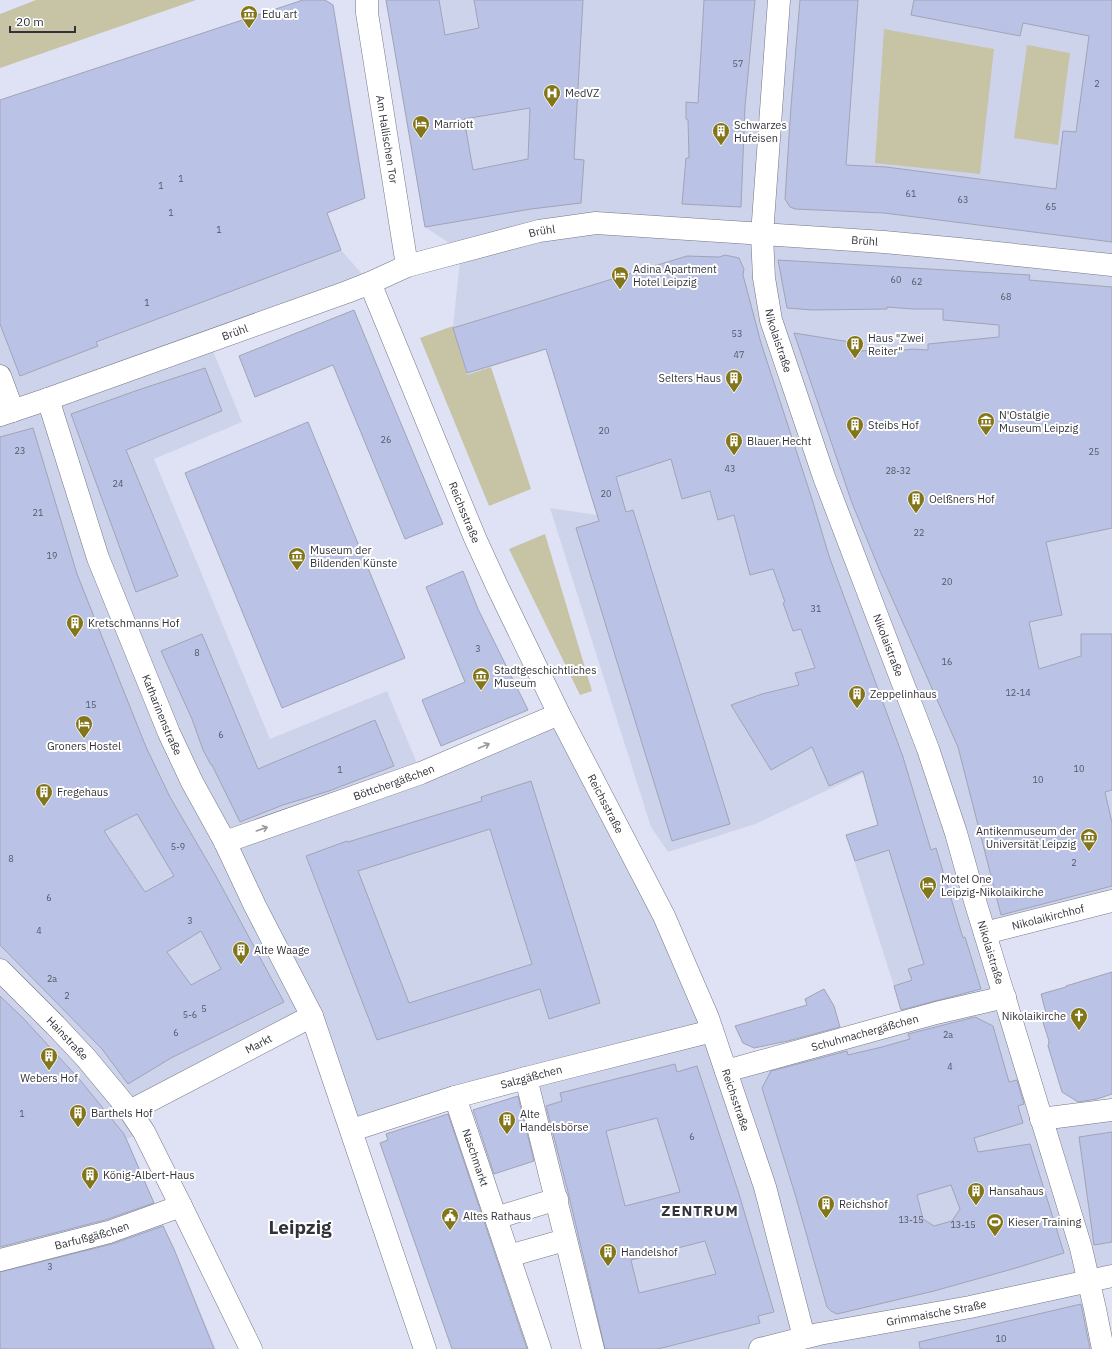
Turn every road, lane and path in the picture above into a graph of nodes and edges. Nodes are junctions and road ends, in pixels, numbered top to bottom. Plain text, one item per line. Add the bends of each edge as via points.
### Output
1 (779, 0) edge
2 (363, 4) edge
3 (762, 235) junction
4 (1112, 265) edge
5 (407, 266) junction
6 (370, 283) junction
7 (0, 376) edge
8 (48, 399) junction
9 (7, 413) edge
10 (559, 714) junction
11 (225, 842) junction
12 (1112, 901) edge
13 (985, 933) junction
14 (0, 970) edge
15 (1005, 997) junction
16 (312, 1016) junction
17 (712, 1031) junction
18 (726, 1072) junction
19 (526, 1078) junction
20 (463, 1095) junction
21 (1112, 1110) edge
22 (130, 1111) junction
23 (1041, 1119) junction
24 (352, 1130) junction
25 (557, 1199) junction
26 (181, 1206) junction
27 (496, 1218) junction
28 (565, 1240) junction
29 (509, 1256) junction
30 (0, 1260) edge
31 (1112, 1276) edge
32 (1089, 1281) junction
33 (797, 1342) edge
34 (251, 1349) edge
35 (425, 1349) edge
36 (540, 1349) edge
37 (593, 1349) edge
38 (760, 1349) edge
39 (1103, 1349) edge

1 - 3 street, Nikolaistraße
2 - 5 street, Am Hallischen Tor
3 - 4 street, Brühl via 884,242
3 - 5 street, Brühl via 596,223 539,232
3 - 13 street, Nikolaistraße via 764,278 771,320 824,477 928,749
5 - 6 street, Brühl
6 - 8 street, Brühl
6 - 10 street, Reichsstraße via 475,538
7 - 9 street
8 - 9 street, Brühl
8 - 11 street, Katharinenstraße via 98,558 169,732 192,782
11 -> 10 street, Böttchergäßchen via 421,773
10 - 17 street, Reichsstraße via 664,916
11 - 16 street, Katharinenstraße
12 - 13 street, Nikolaikirchhof
13 - 15 street, Nikolaistraße
14 - 22 street, Hainstraße via 55,1024
15 - 18 street, Schuhmachergäßchen via 936,1012
15 - 23 street, Nikolaistraße
16 - 22 street, Markt
16 - 24 street
17 - 18 street, Reichsstraße
17 - 19 street, Salzgäßchen
18 - 33 street, Reichsstraße via 765,1186
19 - 20 street, Salzgäßchen
19 - 25 street
20 - 24 street, Salzgäßchen
20 - 27 street, Naschmarkt
21 - 23 street
22 - 26 street via 144,1132
23 - 32 street, Nikolaistraße
24 - 35 street
25 - 27 street
25 - 28 street
26 - 30 street, Barfußgäßchen via 109,1232
26 - 34 street
27 - 29 street, Naschmarkt
28 - 29 street
28 - 37 street
29 - 36 street, Naschmarkt
31 - 32 street, Grimmaische Straße
32 - 33 street, Grimmaische Straße
32 - 39 street, Nikolaistraße
33 - 38 street, Grimmaische Straße

